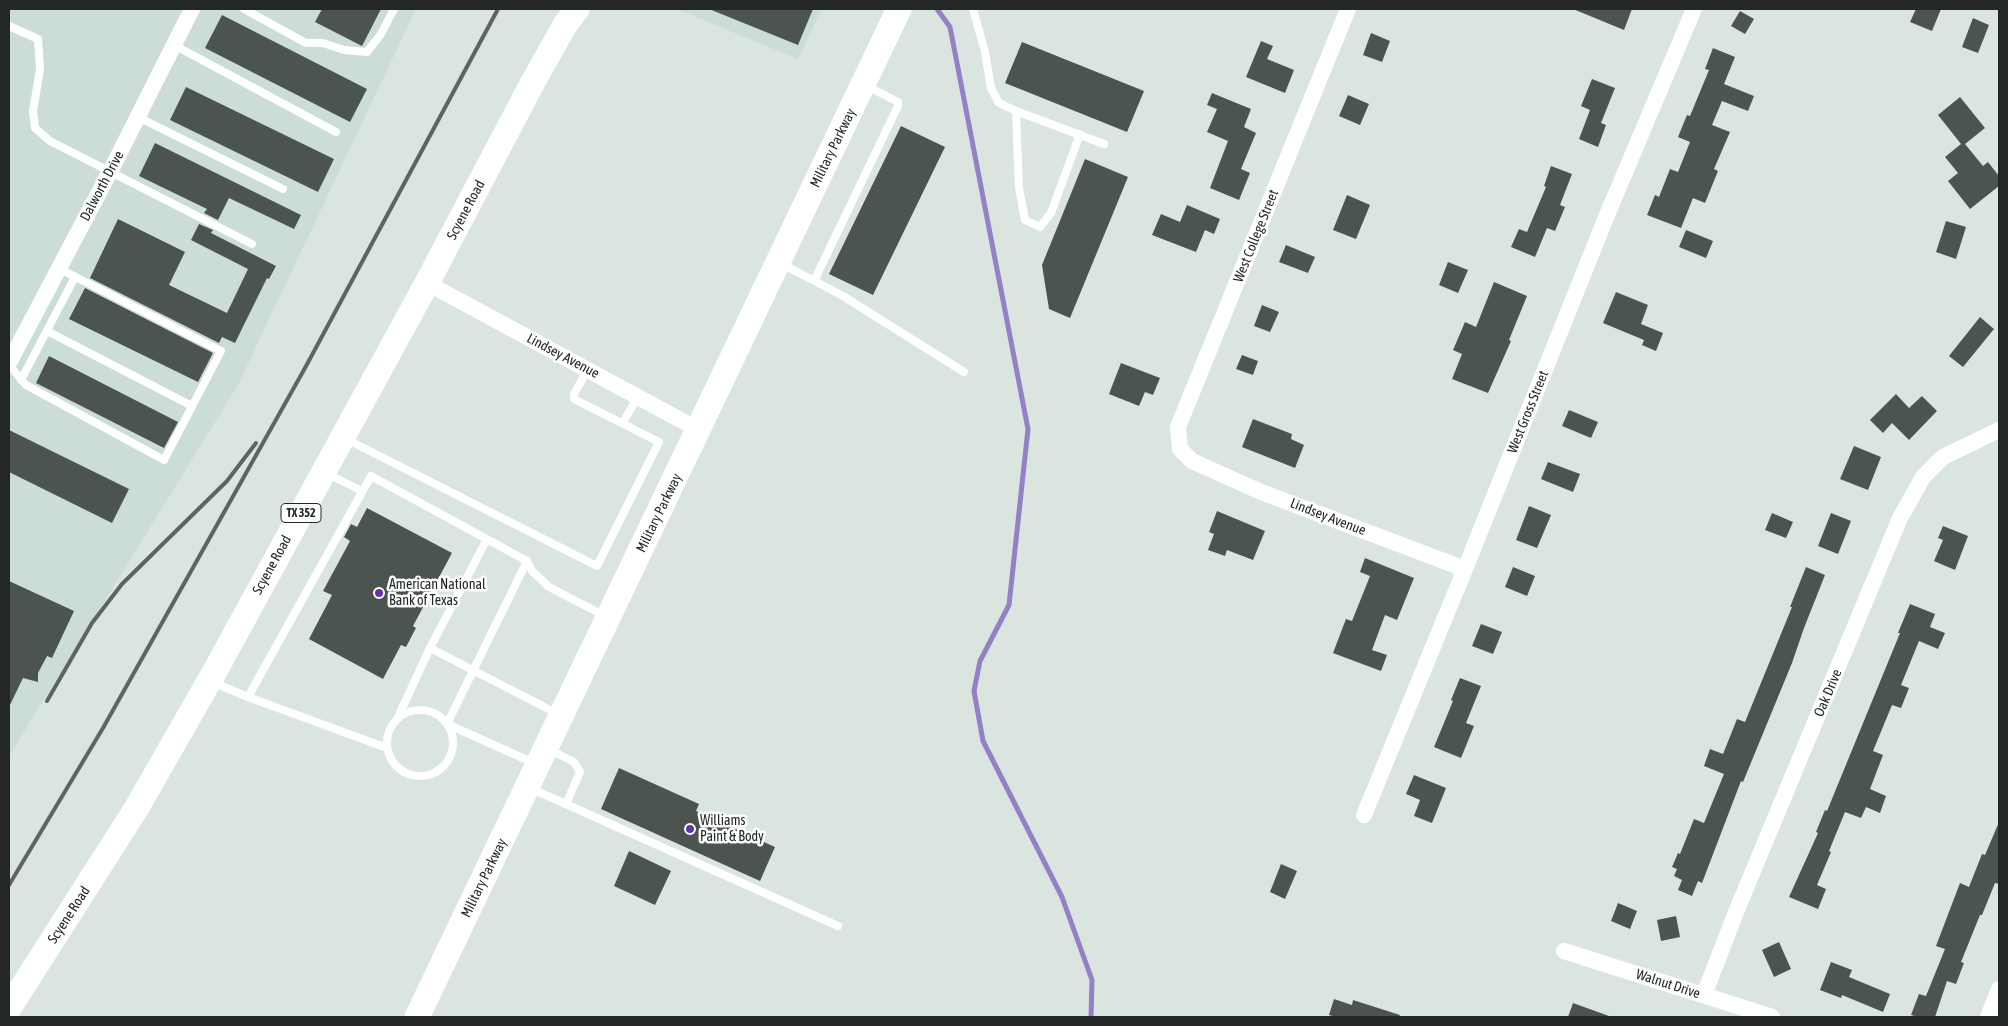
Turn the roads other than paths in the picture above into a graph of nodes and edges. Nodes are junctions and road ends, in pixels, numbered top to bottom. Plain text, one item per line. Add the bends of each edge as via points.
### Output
1 (192, 9) edge
2 (244, 9) edge
3 (394, 9) edge
4 (578, 9) edge
5 (973, 9) edge
6 (1348, 9) edge
7 (1694, 9) edge
8 (896, 10) edge
9 (9, 26) edge
10 (174, 45) junction
11 (863, 84) junction
12 (1016, 111) junction
13 (138, 117) junction
14 (336, 132) dead end
15 (1080, 134) junction
16 (1104, 144) dead end
17 (109, 172) junction
18 (283, 189) dead end
19 (252, 244) dead end
20 (778, 262) junction
21 (58, 268) junction
22 (75, 277) junction
23 (814, 281) junction
24 (427, 283) junction
25 (47, 331) junction
26 (9, 364) edge
27 (588, 369) junction
28 (964, 372) dead end
29 (22, 380) junction
30 (638, 397) junction
31 (192, 406) junction
32 (623, 422) junction
33 (699, 430) junction
34 (1999, 430) edge
35 (342, 437) junction
36 (1192, 461) joint
37 (323, 471) junction
38 (362, 491) junction
39 (487, 539) junction
40 (527, 560) junction
41 (1465, 569) junction
42 (608, 618) junction
43 (430, 648) junction
44 (473, 670) junction
45 (209, 681) junction
46 (248, 697) junction
47 (562, 716) junction
48 (397, 719) junction
49 (447, 724) junction
50 (387, 748) junction
51 (537, 767) junction
52 (566, 804) junction
53 (1364, 815) dead end
54 (838, 926) dead end
55 (1564, 951) dead end
56 (1999, 989) edge
57 (1704, 995) junction
58 (9, 1008) edge
59 (418, 1017) edge
60 (1772, 1017) edge
61 (1988, 1017) edge

1 - 10 street, Dalworth Drive
2 - 3 lane via 306,43 367,52
4 - 24 main road, Scyene Road / TX 352 via 565,25 533,82
5 - 12 lane via 991,88 999,103
6 - 36 street, West College Street via 1178,427 1180,449
7 - 41 street, West Gross Street via 1607,215
8 - 11 main road, Military Parkway
9 - 17 lane via 38,39 40,69 32,111 35,128 50,141
10 - 13 street, Dalworth Drive
10 - 14 lane
11 - 20 main road, Military Parkway
11 - 23 lane via 898,102 898,106
12 - 15 lane
12 - 15 lane via 1019,188 1025,220 1040,227 1051,213
13 - 17 street, Dalworth Drive
13 - 18 lane
15 - 16 lane
17 - 19 lane
17 - 21 street, Dalworth Drive
20 - 23 lane
20 - 33 main road, Military Parkway
21 - 22 lane
21 - 26 street, Dalworth Drive
22 - 25 lane
22 - 31 lane via 221,351
23 - 28 lane
24 - 27 street, Lindsey Avenue
24 - 35 main road, Scyene Road / TX 352
25 - 29 lane
25 - 31 lane
26 - 29 lane
27 - 30 street, Lindsey Avenue
27 - 32 lane via 574,399
29 - 31 lane via 164,460
30 - 32 lane
30 - 33 street, Lindsey Avenue
32 - 35 lane via 658,440 659,444 597,566
33 - 42 main road, Military Parkway
34 - 57 street, Oak Drive via 1943,457 1923,477 1900,518
35 - 37 main road, Scyene Road / TX 352
36 - 41 street, Lindsey Avenue via 1260,492
37 - 38 lane
37 - 45 main road, Scyene Road / TX 352
38 - 39 lane via 371,476
38 - 46 lane
39 - 40 lane
39 - 43 lane
40 - 42 lane via 532,571 550,587
40 - 44 lane
41 - 53 street, West Gross Street
42 - 47 main road, Military Parkway
43 - 44 lane
43 - 48 lane
44 - 47 lane
44 - 49 lane
45 - 46 lane
45 - 58 main road, Scyene Road / TX 352 via 136,810
46 - 50 lane
47 - 51 main road, Military Parkway
48 - 49 lane via 406,712 429,711
48 - 50 lane via 390,728
49 - 50 lane via 452,734 452,751 444,766 434,773 419,776 404,773 390,758
49 - 51 lane
51 - 52 lane
51 - 52 lane via 574,762 580,772
51 - 59 main road, Military Parkway
52 - 54 lane
55 - 57 street, Walnut Drive
56 - 61 street
57 - 60 street, Walnut Drive

